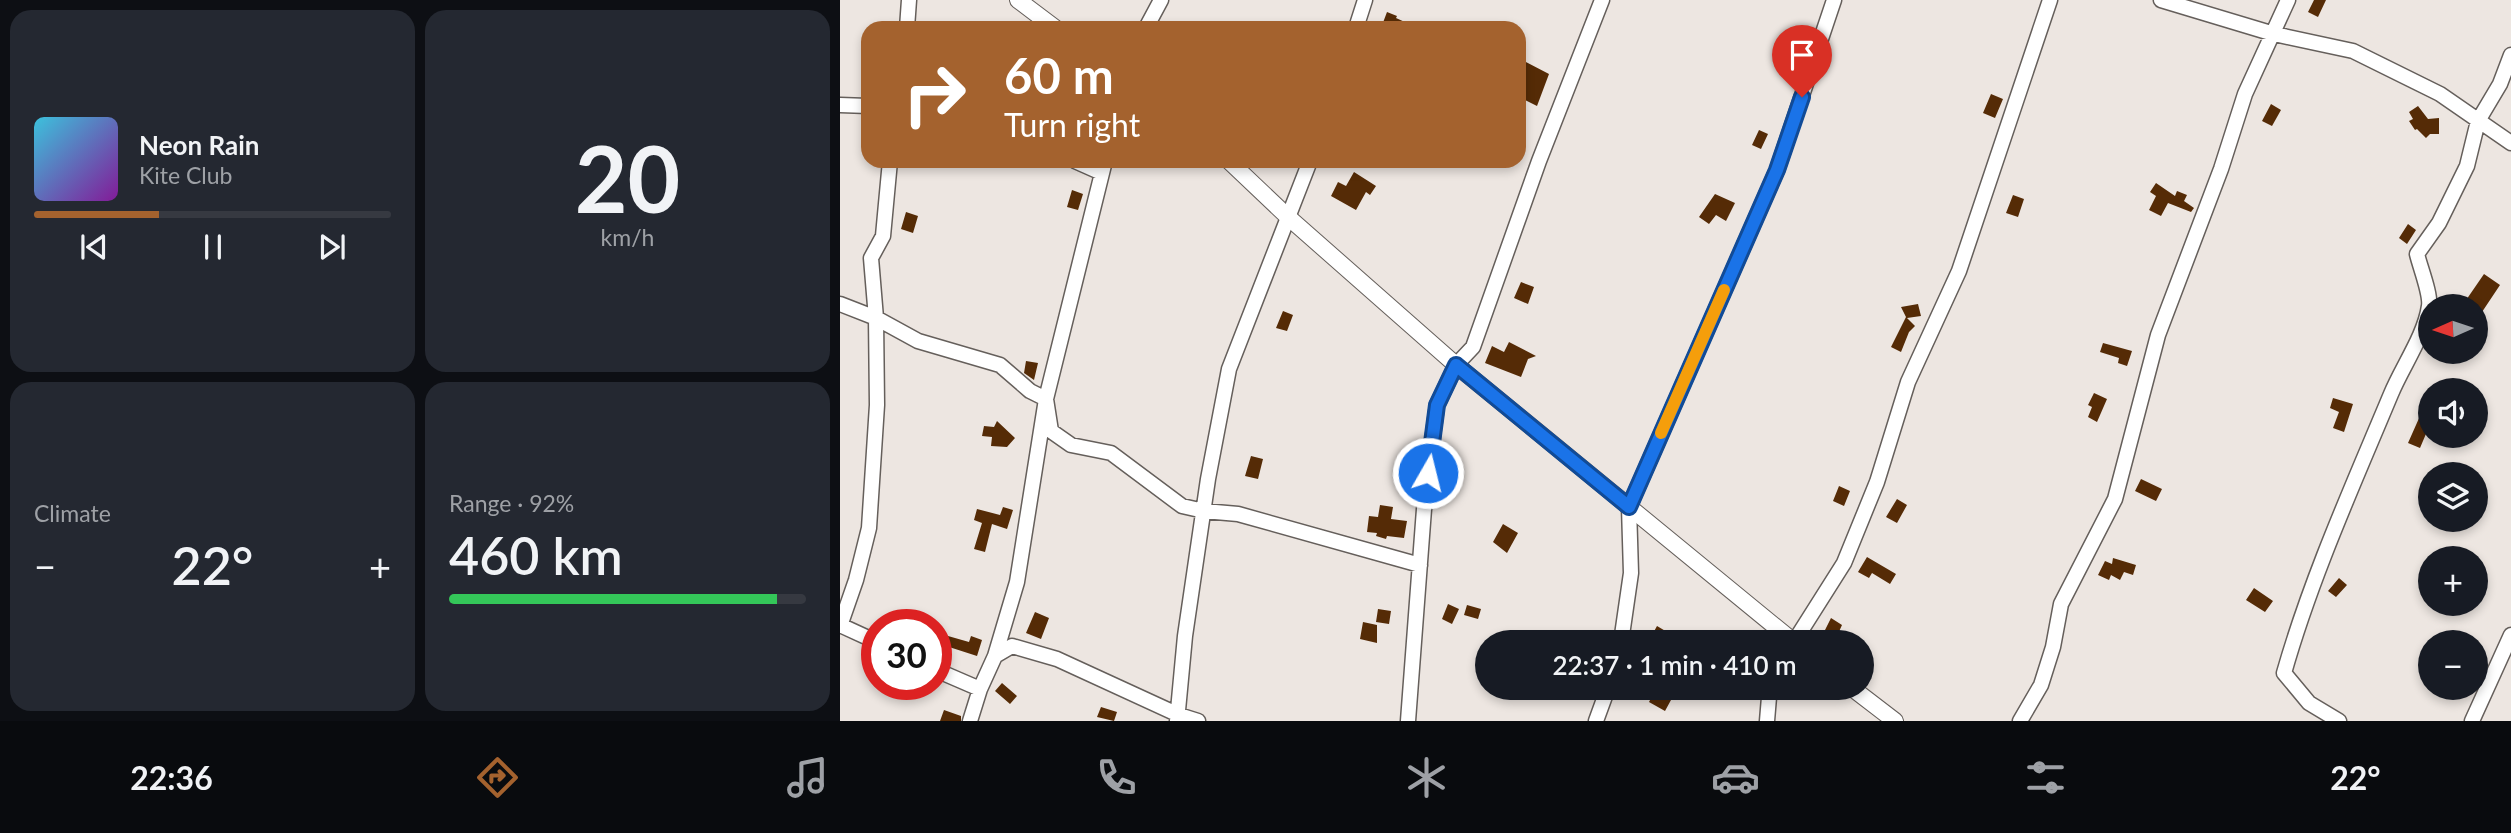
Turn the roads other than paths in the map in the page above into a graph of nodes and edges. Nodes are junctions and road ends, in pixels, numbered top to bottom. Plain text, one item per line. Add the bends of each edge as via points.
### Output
1 (909, 0) edge
2 (1018, 0) edge
3 (1161, 0) edge
4 (1365, 0) edge
5 (1602, 0) edge
6 (1834, 0) edge
7 (2050, 0) edge
8 (2161, 0) edge
9 (2288, 0) edge
10 (908, 21) edge
11 (1046, 21) edge
12 (1150, 21) edge
13 (1358, 21) edge
14 (2274, 34) junction
15 (2511, 55) edge
16 (840, 105) edge
17 (861, 106) edge
18 (2478, 121) junction
19 (2511, 144) edge
20 (889, 168) edge
21 (1103, 168) edge
22 (1236, 168) edge
23 (1307, 168) edge
24 (1288, 217) junction
25 (840, 304) edge
26 (876, 318) junction
27 (1456, 365) junction
28 (1046, 399) junction
29 (1629, 507) junction
30 (1204, 511) junction
31 (1420, 565) junction
32 (840, 625) edge
33 (1623, 630) edge
34 (1779, 630) edge
35 (1802, 630) edge
36 (861, 635) edge
37 (2511, 635) edge
38 (995, 656) junction
39 (952, 677) edge
40 (979, 689) junction
41 (1604, 700) edge
42 (1769, 700) edge
43 (1868, 700) edge
44 (1178, 718) edge
45 (970, 721) edge
46 (1198, 721) edge
47 (1408, 721) edge
48 (1596, 721) edge
49 (1767, 721) edge
50 (1895, 721) edge
51 (2020, 721) edge
52 (2339, 721) edge
53 (2472, 721) edge

1 - 10 street
2 - 11 street
3 - 12 street
4 - 13 street
5 - 27 street via 1473,347
6 - 29 street via 1777,170
7 - 35 street via 1959,271 1908,382 1872,494 1844,563
8 - 14 street
9 - 14 street
14 - 18 street via 2353,51 2441,94
14 - 51 street via 2245,94 2158,335 2115,499 2061,604 2041,685
15 - 18 street
16 - 17 street
18 - 19 street
18 - 52 street via 2467,166 2439,223 2417,254 2430,304 2423,325 2330,545 2284,673 2309,703
20 - 26 street via 883,236 871,258
21 - 28 street
22 - 24 street
23 - 24 street
24 - 27 street
24 - 30 street via 1229,369
25 - 26 street
26 - 28 street via 919,341 1000,365
26 - 32 street via 876,453 869,528
27 - 29 street
27 - 31 street via 1437,405
28 - 30 street via 1051,431 1070,445 1111,453 1182,506
28 - 38 street via 1017,582
29 - 33 street via 1631,573
29 - 34 street
30 - 31 street via 1238,514
30 - 44 street
31 - 47 street
32 - 36 street
37 - 53 street
38 - 40 street
38 - 44 street via 1012,646 1058,659
39 - 40 street
40 - 45 street
41 - 48 street
42 - 49 street
43 - 50 street
44 - 46 street

